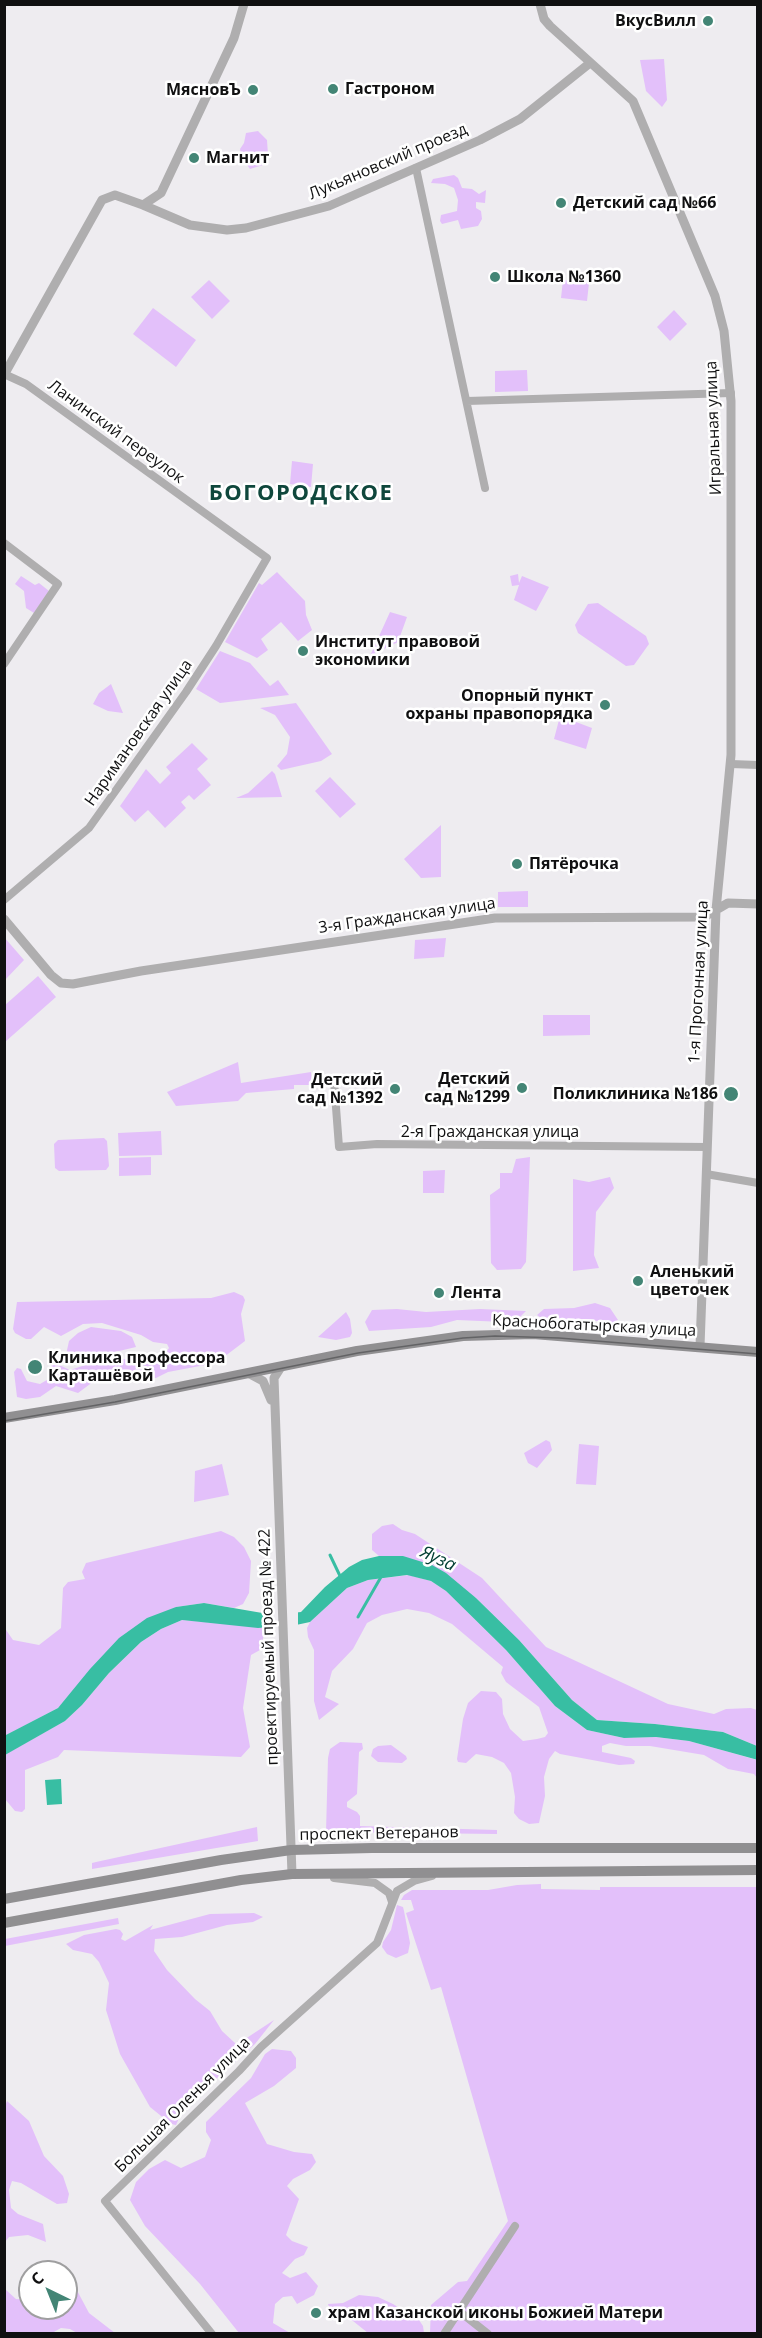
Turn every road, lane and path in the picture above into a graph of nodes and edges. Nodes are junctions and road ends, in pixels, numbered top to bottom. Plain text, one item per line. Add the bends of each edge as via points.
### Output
1 (244, 4) edge
2 (540, 4) edge
3 (590, 63) junction
4 (416, 168) junction
5 (143, 205) junction
6 (5, 374) edge
7 (731, 393) junction
8 (467, 401) junction
9 (485, 488) dead end
10 (4, 543) edge
11 (267, 558) joint
12 (4, 664) edge
13 (731, 764) junction
14 (758, 765) edge
15 (4, 900) edge
16 (758, 904) edge
17 (717, 910) junction
18 (4, 920) edge
19 (333, 1081) dead end
20 (706, 1147) junction
21 (705, 1174) junction
22 (758, 1183) edge
23 (700, 1346) junction
24 (758, 1352) edge
25 (280, 1367) junction
26 (250, 1374) junction
27 (4, 1418) edge
28 (276, 1419) junction
29 (758, 1848) edge
30 (291, 1850) junction
31 (758, 1870) edge
32 (442, 1873) junction
33 (296, 1874) junction
34 (4, 1899) edge
35 (392, 1903) junction
36 (4, 1923) edge
37 (515, 2226) dead end
38 (459, 2310) junction
39 (212, 2334) edge
40 (444, 2334) edge
41 (489, 2334) edge

1 - 5 street via 234,38 161,193
2 - 3 street, Игральная улица via 543,19
3 - 4 street, Лукьяновский проезд via 520,119
3 - 7 street, Игральная улица via 633,101 715,296 724,332
4 - 5 street, Лукьяновский проезд via 330,206 236,229 197,226
4 - 8 street
5 - 6 street, Лукьяновский проезд via 115,195 102,200
6 - 11 street, Ланинский переулок via 26,384
7 - 8 street
7 - 13 street, Игральная улица
8 - 9 street
10 - 12 street via 58,584
11 - 15 street, Наримановская улица via 186,692 89,828
13 - 14 street
13 - 17 street, 1-я Прогонная улица
16 - 17 street, 3-я Гражданская улица via 728,903
17 - 18 street, 3-я Гражданская улица via 704,917 495,918 73,984 61,983 51,975
17 - 20 street, 1-я Прогонная улица
19 - 20 street, 2-я Гражданская улица via 339,1147
20 - 21 street, 1-я Прогонная улица
21 - 22 street
21 - 23 street, 1-я Прогонная улица
23 - 24 main road, Краснобогатырская улица
23 - 25 main road, Краснобогатырская улица via 495,1334 388,1346
25 - 26 main road, Краснобогатырская улица
25 - 28 street, проектируемый проезд № 422 via 274,1378
26 - 27 main road, Краснобогатырская улица
26 - 28 street, проектируемый проезд № 422 via 263,1381 269,1391
28 - 30 street, проектируемый проезд № 422
29 - 30 main road, проспект Ветеранов
30 - 33 street, проектируемый проезд № 422
30 - 34 main road, проспект Ветеранов
31 - 32 main road
32 - 33 main road
32 - 35 street via 406,1885 397,1891
33 - 35 street via 375,1883 390,1893
33 - 36 main road
35 - 39 street, Большая Оленья улица via 377,1943 261,2047 105,2201
37 - 38 street
38 - 40 street
38 - 41 street

